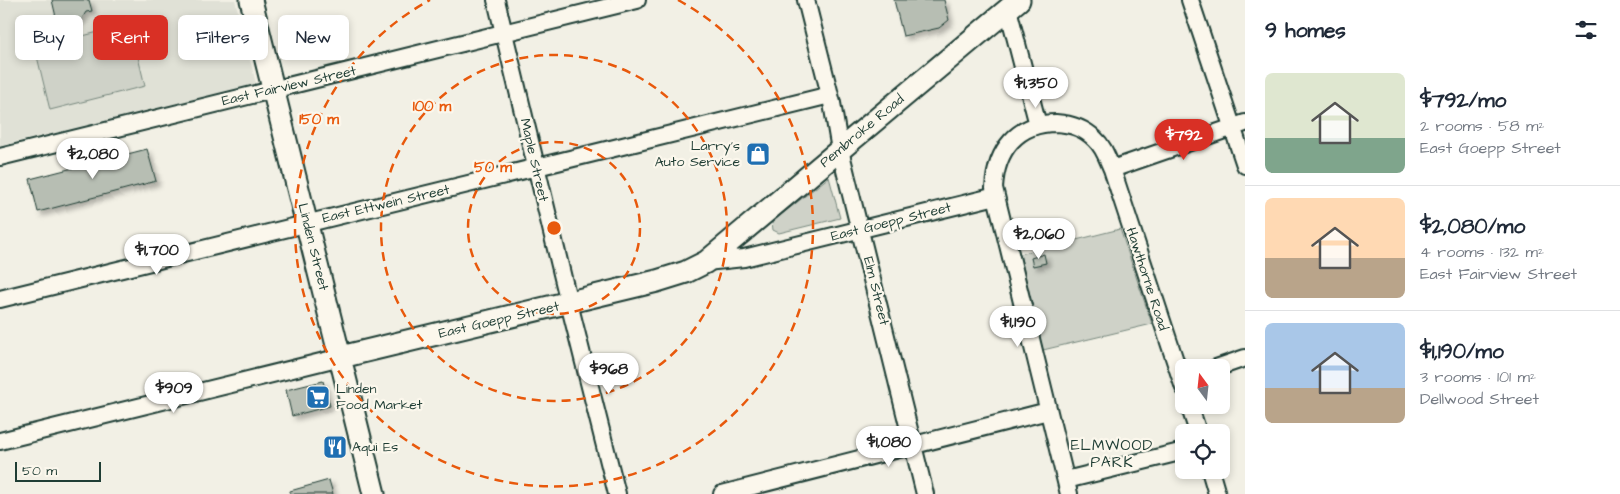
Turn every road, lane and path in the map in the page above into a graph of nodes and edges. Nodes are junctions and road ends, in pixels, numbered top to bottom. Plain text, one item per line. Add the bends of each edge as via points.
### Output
1 (251, 0) edge
2 (496, 0) edge
3 (637, 0) edge
4 (806, 0) edge
5 (1190, 0) edge
6 (1013, 4) edge
7 (504, 33) junction
8 (273, 91) junction
9 (830, 95) junction
10 (1038, 125) junction
11 (1239, 125) edge
12 (840, 150) junction
13 (0, 157) edge
14 (1245, 165) edge
15 (536, 167) junction
16 (1112, 169) junction
17 (996, 196) junction
18 (306, 223) junction
19 (861, 229) junction
20 (706, 262) junction
21 (0, 299) edge
22 (569, 303) junction
23 (341, 358) junction
24 (1245, 358) edge
25 (1175, 359) edge
26 (1230, 363) edge
27 (1048, 411) junction
28 (0, 441) edge
29 (913, 446) junction
30 (1175, 454) edge
31 (1213, 479) edge
32 (1067, 487) edge
33 (374, 494) edge
34 (617, 494) edge
35 (722, 494) edge
36 (925, 494) edge
37 (1218, 494) edge

1 - 8 main road, Linden Street
2 - 7 street, Maple Street
3 - 7 street, East Fairview Street
4 - 9 street, Elm Street
5 - 11 street
6 - 10 street
6 - 12 main road, Pembroke Road
7 - 8 street, East Fairview Street
7 - 15 street, Maple Street
8 - 13 street, East Fairview Street
8 - 18 main road, Linden Street
9 - 12 street, Elm Street
9 - 15 street, East Ettwein Street
10 - 16 street, Hawthorne Road via 1067,124 1085,131 1104,150
10 - 17 street via 1022,131 1001,155 995,175
11 - 14 street
11 - 16 street
12 - 19 street, Elm Street
12 - 20 main road, Pembroke Road
15 - 18 street, East Ettwein Street
15 - 22 street, Maple Street
16 - 25 street, Hawthorne Road
17 - 19 street, East Goepp Street
17 - 27 street
18 - 21 street, East Ettwein Street
18 - 23 main road, Linden Street
19 - 20 street, East Goepp Street via 744,258
19 - 29 street, Elm Street
20 - 22 main road, East Goepp Street via 657,281
22 - 23 main road, East Goepp Street
22 - 34 street, Maple Street
23 - 28 street, East Goepp Street
23 - 33 main road, Linden Street
24 - 26 street
27 - 29 street
27 - 32 street
29 - 35 street
29 - 36 street, Elm Street
30 - 32 street
31 - 37 street

